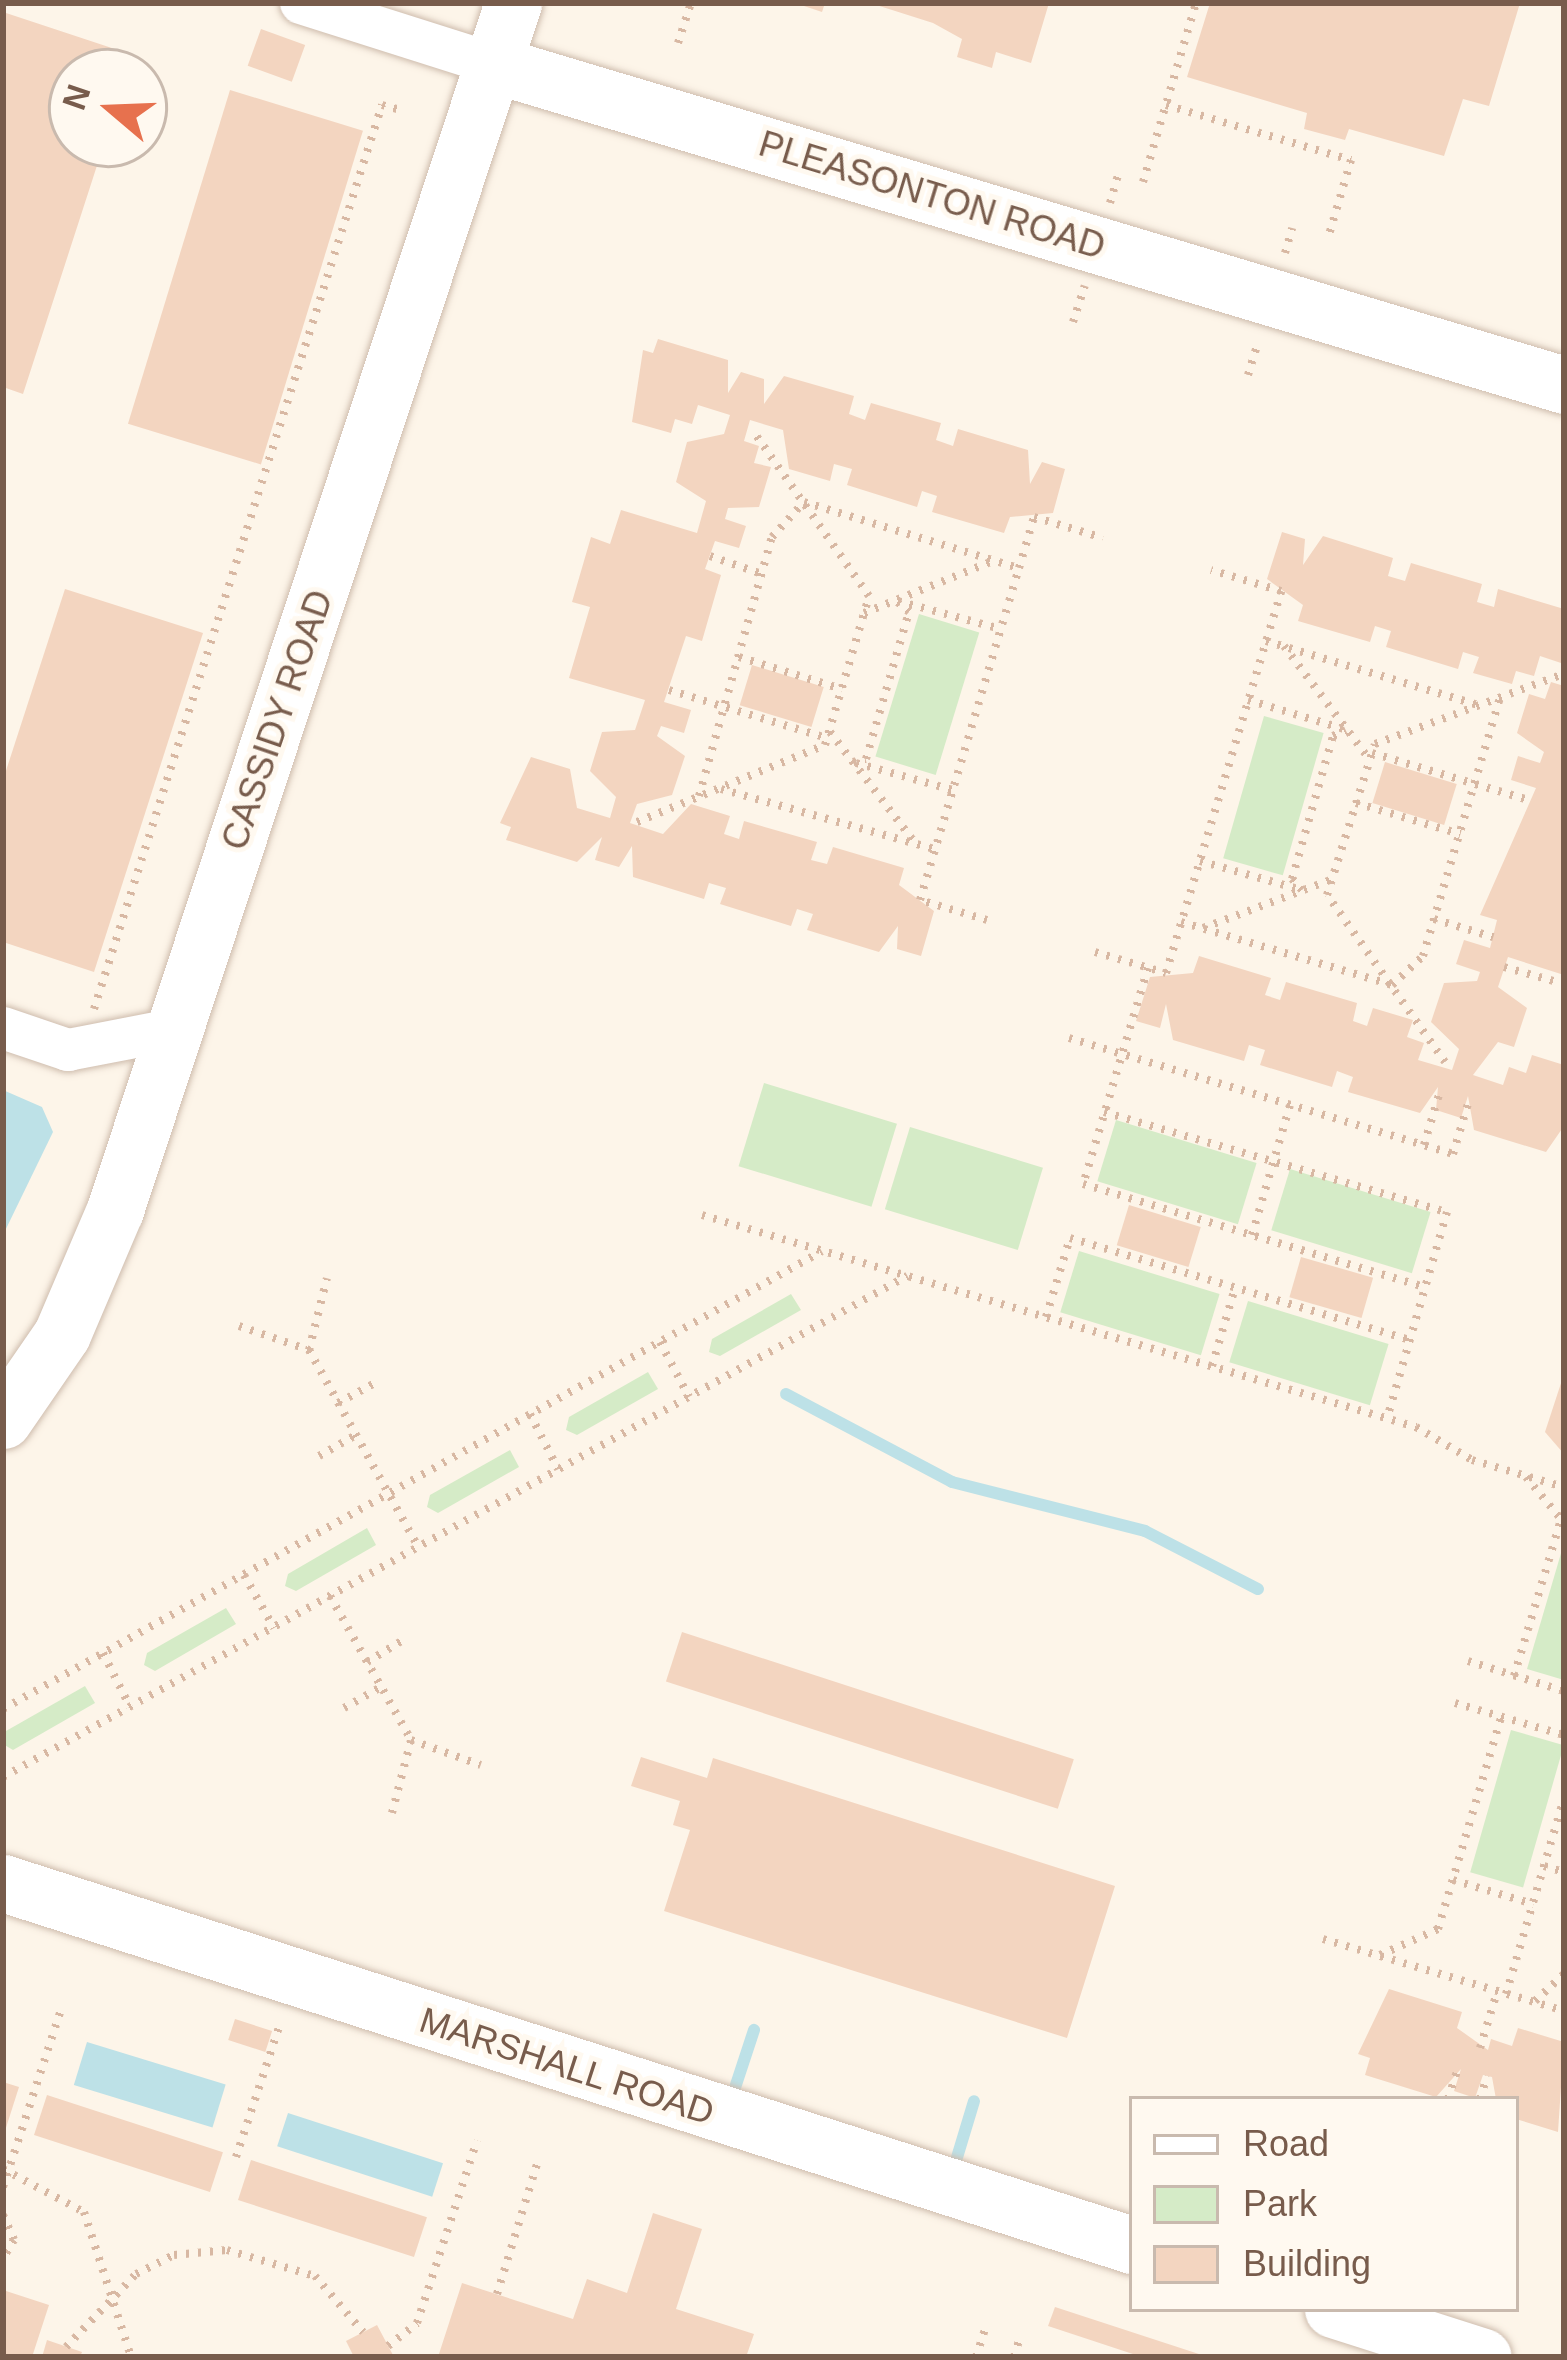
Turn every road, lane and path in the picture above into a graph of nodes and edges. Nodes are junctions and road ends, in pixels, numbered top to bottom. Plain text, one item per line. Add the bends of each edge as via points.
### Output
1 (301, 3) edge
2 (513, 3) edge
3 (691, 3) edge
4 (1196, 3) edge
5 (678, 43) dead end
6 (493, 64) junction
7 (1166, 104) junction
8 (397, 110) dead end
9 (1143, 182) dead end
10 (1328, 238) dead end
11 (1564, 385) edge
12 (754, 431) dead end
13 (804, 502) junction
14 (1102, 538) dead end
15 (710, 556) dead end
16 (994, 561) junction
17 (1019, 568) junction
18 (1211, 570) dead end
19 (762, 574) junction
20 (895, 600) junction
21 (864, 613) junction
22 (1000, 629) junction
23 (1266, 641) junction
24 (1284, 646) junction
25 (739, 657) junction
26 (1563, 674) edge
27 (842, 689) junction
28 (668, 690) dead end
29 (1500, 698) junction
30 (1248, 700) junction
31 (1479, 706) junction
32 (725, 707) junction
33 (1346, 730) junction
34 (828, 735) junction
35 (1371, 757) junction
36 (853, 762) junction
37 (1474, 784) junction
38 (719, 788) junction
39 (952, 790) junction
40 (699, 796) junction
41 (1532, 801) dead end
42 (1356, 803) junction
43 (637, 822) dead end
44 (1460, 834) junction
45 (916, 844) junction
46 (935, 849) junction
47 (1200, 860) junction
48 (1333, 879) junction
49 (1302, 890) junction
50 (1434, 919) junction
51 (987, 920) dead end
52 (1181, 922) junction
53 (1202, 929) junction
54 (1493, 937) dead end
55 (1095, 952) dead end
56 (1504, 967) dead end
57 (1148, 968) junction
58 (103, 982) dead end
59 (1392, 985) junction
60 (1564, 985) edge
61 (3, 1028) edge
62 (172, 1030) junction
63 (1069, 1038) dead end
64 (1122, 1055) junction
65 (1445, 1062) dead end
66 (1441, 1088) dead end
67 (1470, 1097) dead end
68 (1290, 1105) junction
69 (1104, 1112) junction
70 (1424, 1145) junction
71 (1274, 1162) junction
72 (702, 1215) dead end
73 (1252, 1235) junction
74 (822, 1251) junction
75 (907, 1276) junction
76 (327, 1278) dead end
77 (1425, 1287) junction
78 (1235, 1288) junction
79 (1046, 1317) junction
80 (238, 1326) dead end
81 (1409, 1340) junction
82 (660, 1342) junction
83 (309, 1350) junction
84 (1212, 1366) junction
85 (375, 1382) dead end
86 (689, 1397) junction
87 (338, 1403) junction
88 (530, 1414) junction
89 (1387, 1418) junction
90 (3, 1420) edge
91 (356, 1435) junction
92 (319, 1456) dead end
93 (558, 1469) junction
94 (1525, 1476) junction
95 (1564, 1487) edge
96 (388, 1494) junction
97 (1563, 1520) edge
98 (418, 1547) junction
99 (244, 1575) junction
100 (330, 1596) junction
101 (274, 1628) junction
102 (403, 1640) dead end
103 (103, 1654) junction
104 (1468, 1661) dead end
105 (367, 1662) junction
106 (1514, 1676) junction
107 (381, 1688) junction
108 (1564, 1691) edge
109 (1455, 1703) dead end
110 (130, 1707) junction
111 (344, 1708) dead end
112 (3, 1709) edge
113 (1501, 1717) junction
114 (1564, 1736) edge
115 (410, 1740) junction
116 (481, 1765) dead end
117 (3, 1777) edge
118 (1564, 1798) edge
119 (392, 1813) dead end
120 (1544, 1866) junction
121 (1564, 1872) edge
122 (1453, 1880) junction
123 (3, 1883) edge
124 (1533, 1904) junction
125 (1323, 1939) dead end
126 (1380, 1955) junction
127 (1564, 1974) edge
128 (295, 1977) junction
129 (1501, 1992) junction
130 (1533, 2002) junction
131 (62, 2006) dead end
132 (1564, 2011) edge
133 (1480, 2048) dead end
134 (1458, 2068) dead end
135 (1487, 2076) dead end
136 (1449, 2096) edge
137 (1481, 2096) edge
138 (477, 2141) dead end
139 (236, 2157) dead end
140 (538, 2161) dead end
141 (6, 2170) edge
142 (3, 2187) edge
143 (3, 2215) edge
144 (1129, 2244) edge
145 (3, 2258) edge
146 (115, 2294) junction
147 (497, 2294) dead end
148 (1342, 2312) edge
149 (985, 2330) dead end
150 (363, 2332) dead end
151 (1019, 2341) dead end
152 (388, 2346) dead end
153 (66, 2347) dead end
154 (131, 2357) edge
155 (976, 2357) edge
156 (1014, 2357) edge
157 (1483, 2357) edge

1 - 6 street, PLEASONTON ROAD
2 - 6 street, CASSIDY ROAD
3 - 5 path
4 - 7 path
6 - 11 street, PLEASONTON ROAD
6 - 62 street, CASSIDY ROAD
7 - 9 path
7 - 10 path via 1351,160
8 - 58 path via 382,105
12 - 13 path
13 - 16 path
13 - 19 path via 772,537
13 - 21 path via 869,596
14 - 17 path via 1034,517
15 - 19 path
16 - 17 path
16 - 20 path
17 - 22 path
18 - 23 path via 1281,591
19 - 25 path
20 - 21 path
20 - 22 path
20 - 36 path via 909,612 866,759
21 - 27 path
22 - 39 path
23 - 24 path
23 - 30 path
24 - 31 path
24 - 33 path
25 - 27 path
25 - 32 path
26 - 29 path
27 - 34 path
28 - 32 path
29 - 31 path
29 - 37 path
30 - 33 path
30 - 47 path
31 - 35 path
32 - 34 path
32 - 40 path
33 - 35 path
33 - 49 path via 1334,736 1292,879
34 - 36 path
34 - 38 path
35 - 37 path
35 - 42 path
36 - 39 path
36 - 45 path
37 - 41 path
37 - 44 path
38 - 40 path
38 - 45 path
39 - 46 path
40 - 43 path
42 - 44 path
42 - 48 path
44 - 50 path
45 - 46 path
46 - 51 path via 920,900
47 - 49 path
47 - 52 path
48 - 49 path
48 - 59 path via 1327,895
49 - 53 path
50 - 54 path
50 - 59 path via 1423,956
52 - 53 path
52 - 57 path via 1166,973
53 - 59 path
55 - 57 path
56 - 60 path
57 - 64 path
59 - 65 path
61 - 62 street via 68,1050
62 - 90 street, CASSIDY ROAD via 62,1334
63 - 64 path
64 - 68 path
64 - 69 path
66 - 70 path
67 - 70 path via 1453,1154
68 - 70 path
68 - 71 path
69 - 71 path
69 - 73 path via 1083,1184
71 - 73 path
71 - 77 path via 1447,1212
72 - 74 path
73 - 77 path
74 - 75 path
74 - 82 path
75 - 79 path
75 - 86 path
76 - 83 path
77 - 81 path
78 - 79 path via 1070,1238
78 - 81 path
78 - 84 path
79 - 84 path
80 - 83 path
81 - 89 path
82 - 86 path
82 - 88 path
83 - 87 path
84 - 89 path
85 - 87 path
86 - 93 path
87 - 91 path
88 - 93 path
88 - 96 path
89 - 94 path
91 - 92 path
91 - 96 path
93 - 98 path
94 - 95 path
94 - 97 path
96 - 98 path
96 - 99 path
97 - 106 path
98 - 100 path
99 - 101 path
99 - 103 path
100 - 101 path
100 - 105 path
101 - 110 path
102 - 105 path
103 - 110 path
103 - 112 path
104 - 106 path
105 - 107 path
106 - 108 path
107 - 111 path
107 - 115 path
109 - 113 path
110 - 117 path
113 - 114 path
113 - 122 path
115 - 116 path
115 - 119 path
118 - 120 path
120 - 121 path
120 - 124 path
122 - 124 path
122 - 126 path via 1438,1928
123 - 128 street, MARSHALL ROAD
124 - 129 path
125 - 126 path
126 - 129 path
127 - 130 path
128 - 139 path
128 - 144 street, MARSHALL ROAD
129 - 130 path
129 - 133 path
130 - 132 path
131 - 141 path
134 - 136 path
135 - 137 path
138 - 152 path via 417,2323
140 - 147 path
141 - 142 path
141 - 146 path via 84,2212
143 - 145 path via 14,2240
146 - 150 path via 174,2254 267,2256 315,2276
146 - 153 path
146 - 154 path
148 - 157 street
149 - 155 path
151 - 156 path

